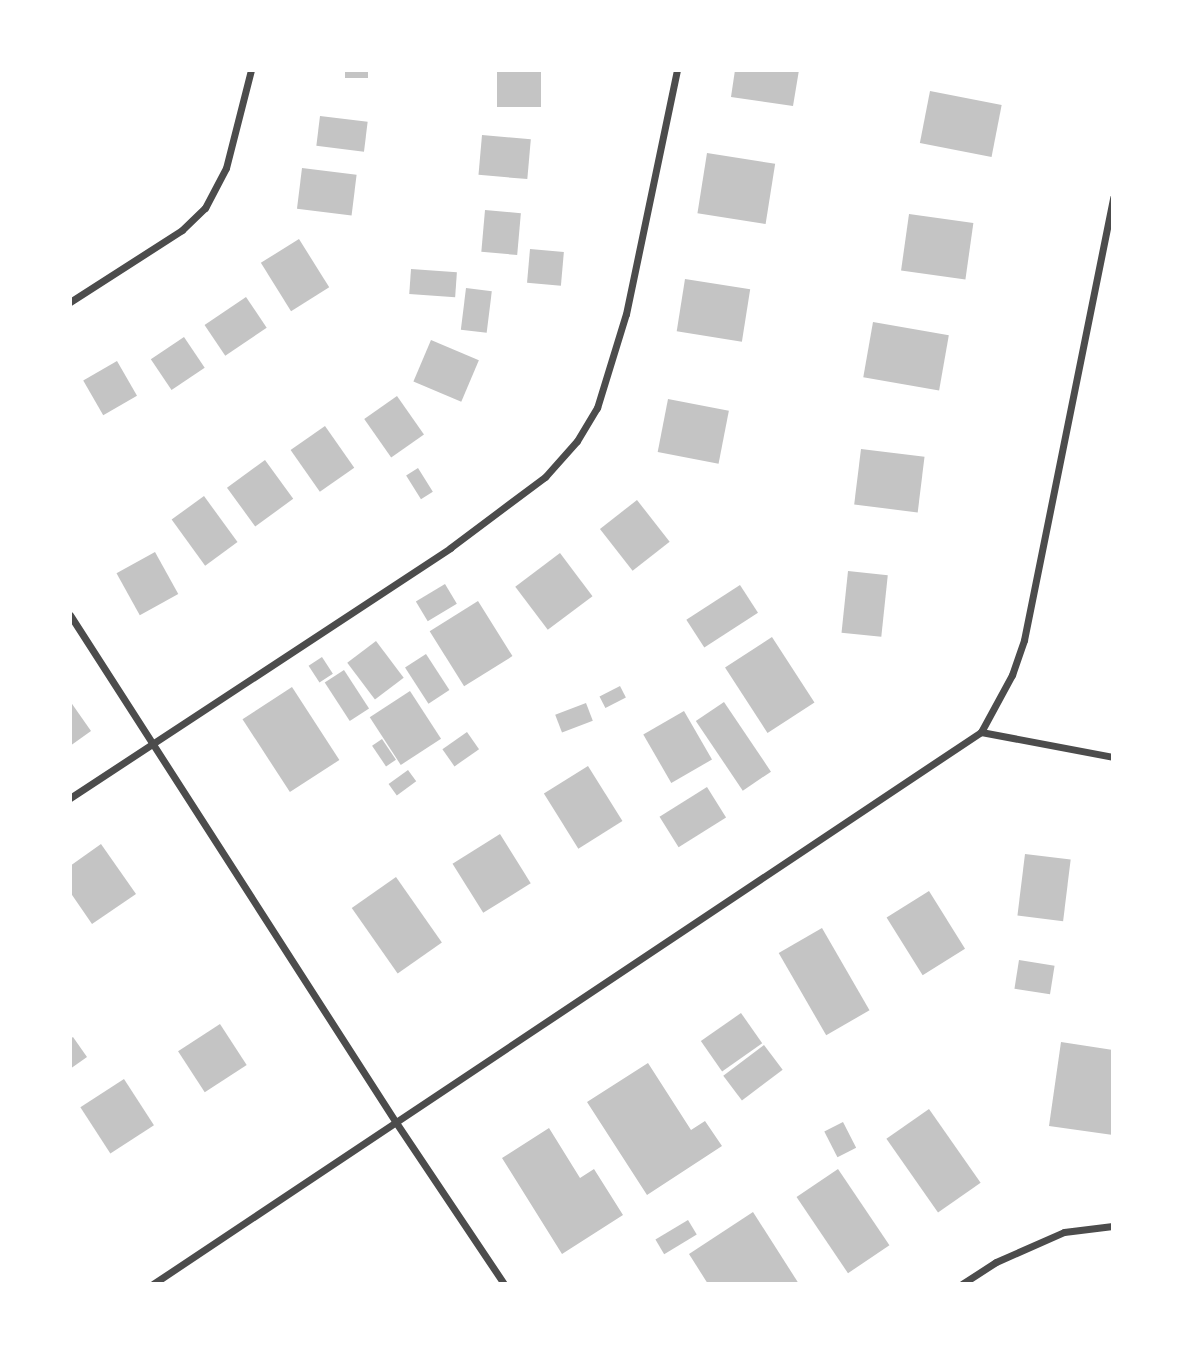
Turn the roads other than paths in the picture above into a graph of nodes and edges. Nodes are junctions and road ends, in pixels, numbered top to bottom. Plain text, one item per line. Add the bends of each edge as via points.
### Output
1 (251, 70) edge
2 (677, 70) edge
3 (1113, 198) edge
4 (70, 302) edge
5 (70, 615) edge
6 (981, 732) junction
7 (153, 746) junction
8 (1113, 757) edge
9 (70, 798) edge
10 (395, 1121) junction
11 (1113, 1226) edge
12 (153, 1284) edge
13 (504, 1284) edge
14 (962, 1284) edge

1 - 4 street via 226,168 205,208 182,230
2 - 7 street via 626,314 597,408 577,440 545,477 450,548
3 - 6 street via 1024,640 1012,675
5 - 7 street
6 - 8 street
6 - 10 street
7 - 9 street
7 - 10 street
10 - 12 street
10 - 13 street
11 - 14 street via 1064,1233 996,1262

